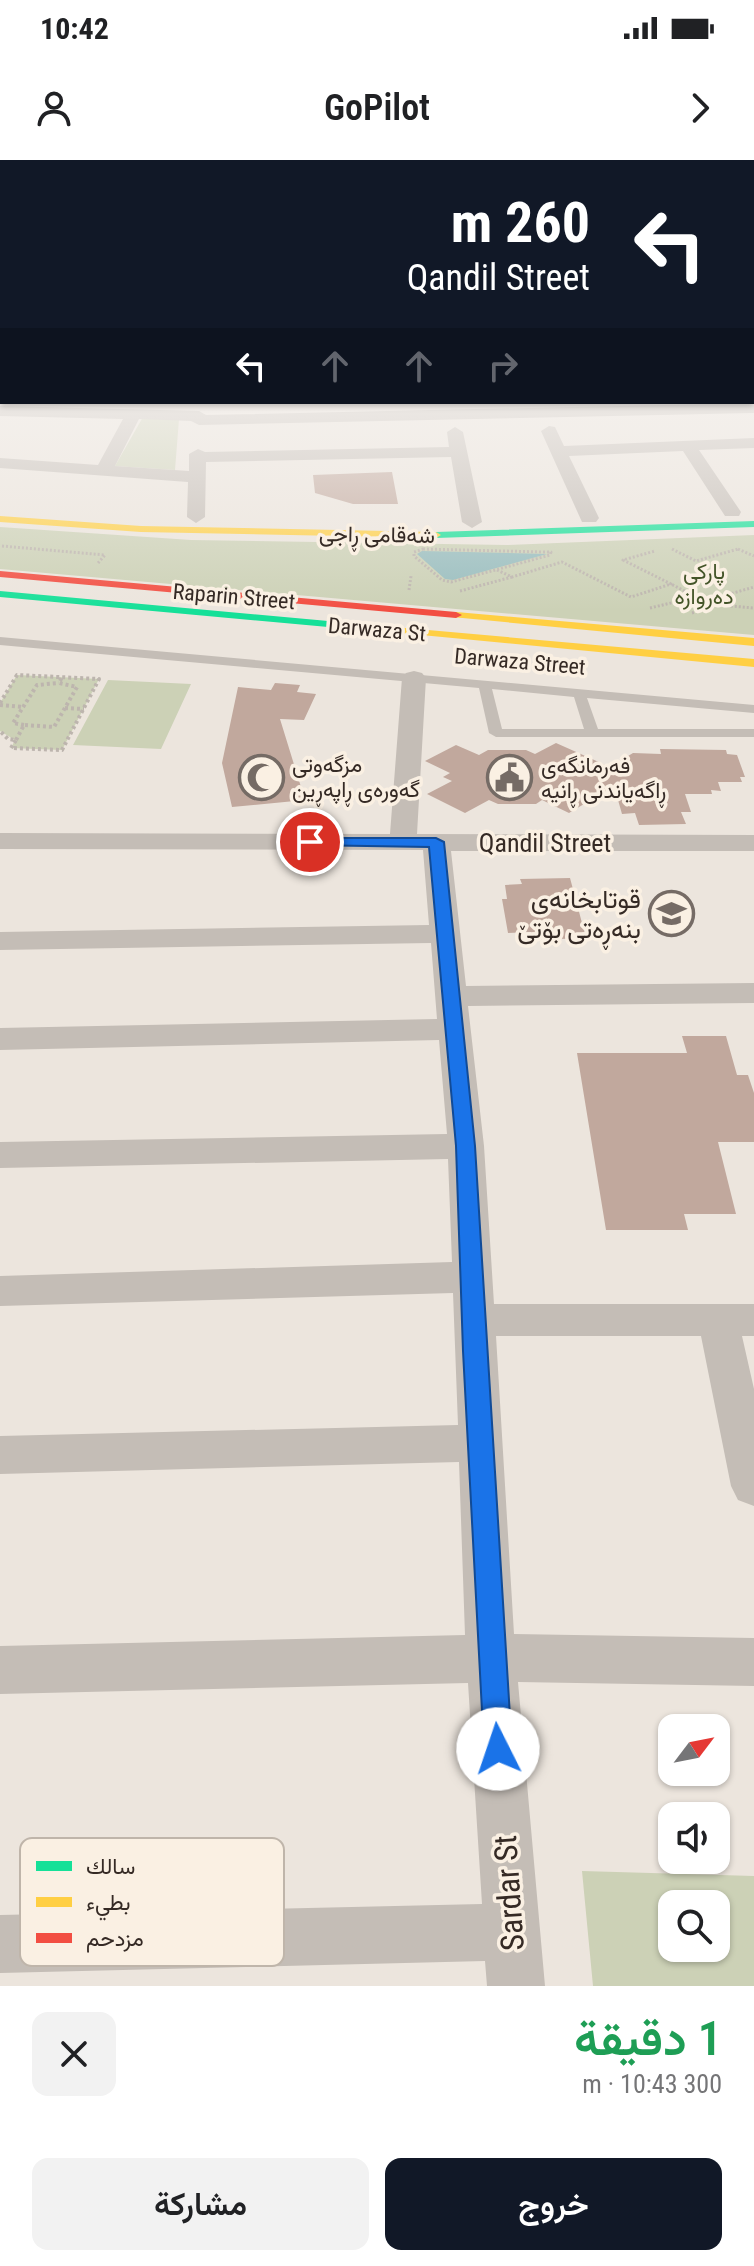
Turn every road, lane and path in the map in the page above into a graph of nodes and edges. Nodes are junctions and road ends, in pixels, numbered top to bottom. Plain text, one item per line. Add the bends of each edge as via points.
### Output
1 (120, 440) edge
2 (198, 440) edge
3 (456, 440) edge
4 (553, 440) edge
5 (754, 443) edge
6 (688, 446) junction
7 (558, 451) junction
8 (457, 452) junction
9 (198, 457) junction
10 (0, 463) edge
11 (104, 470) junction
12 (197, 477) junction
13 (0, 506) edge
14 (754, 511) edge
15 (732, 512) junction
16 (196, 517) junction
17 (589, 518) junction
18 (0, 519) edge
19 (472, 522) junction
20 (145, 523) junction
21 (754, 524) edge
22 (746, 546) dead end
23 (738, 549) junction
24 (414, 552) dead end
25 (544, 552) dead end
26 (754, 556) edge
27 (497, 570) junction
28 (0, 574) edge
29 (411, 576) dead end
30 (512, 577) junction
31 (671, 584) junction
32 (754, 587) edge
33 (409, 591) dead end
34 (0, 594) edge
35 (447, 594) dead end
36 (719, 605) dead end
37 (636, 612) dead end
38 (327, 624) junction
39 (0, 641) edge
40 (754, 642) edge
41 (316, 643) dead end
42 (754, 663) edge
43 (590, 667) dead end
44 (62, 677) junction
45 (414, 678) junction
46 (754, 681) edge
47 (59, 683) junction
48 (485, 685) junction
49 (579, 693) junction
50 (0, 704) edge
51 (23, 707) junction
52 (65, 708) junction
53 (84, 709) junction
54 (754, 709) edge
55 (24, 725) junction
56 (0, 728) edge
57 (592, 732) junction
58 (754, 733) edge
59 (16, 740) junction
60 (0, 841) edge
61 (420, 842) junction
62 (754, 843) edge
63 (446, 934) junction
64 (0, 941) edge
65 (754, 993) edge
66 (454, 1013) junction
67 (0, 1039) edge
68 (466, 1146) junction
69 (0, 1155) edge
70 (471, 1277) junction
71 (0, 1291) edge
72 (473, 1320) junction
73 (736, 1321) edge
74 (479, 1443) junction
75 (0, 1455) edge
76 (754, 1486) edge
77 (491, 1658) junction
78 (754, 1662) edge
79 (0, 1670) edge
80 (0, 1944) edge
81 (20, 1945) edge
82 (284, 1952) edge
83 (514, 1959) edge

1 - 11 street
2 - 9 street
3 - 8 street
4 - 7 street
5 - 6 street
6 - 7 street
6 - 15 street
7 - 17 street
8 - 9 street
8 - 19 street
9 - 12 street
10 - 11 street
11 - 12 street
12 - 16 street
13 - 20 main road, شەقامی ڕاجی
14 - 15 main road, شەقامی ڕاجی
15 - 17 main road, شەقامی ڕاجی
16 - 19 main road, شەقامی ڕاجی
16 - 20 main road, شەقامی ڕاجی
17 - 19 main road, شەقامی ڕاجی
18 - 20 main road, شەقامی ڕاجی
20 - 21 main road, شەقامی ڕاجی via 459,536
22 - 23 path
23 - 26 path
23 - 31 path via 696,561 668,547 623,560
24 - 27 path via 442,580 451,582
25 - 27 path via 551,552
27 - 30 path
28 - 40 main road, Raparin Street
29 - 33 path
30 - 31 path via 562,562 631,597
30 - 35 path
31 - 37 path via 696,597
32 - 36 path via 716,598
34 - 38 main road, Darwaza St
38 - 41 main road
38 - 42 main road, Darwaza St
39 - 45 lane
43 - 46 main road, Darwaza Street
44 - 47 path
44 - 50 path via 17,675
44 - 53 path via 99,679
45 - 48 lane
45 - 61 street, Sardar St
47 - 51 path via 37,685
47 - 52 path via 77,687
48 - 49 lane
48 - 57 lane via 496,733
49 - 54 lane
49 - 57 lane
50 - 51 path
51 - 55 path via 13,723
52 - 53 path
52 - 55 path via 54,727
53 - 59 path via 62,750 11,748
55 - 59 path
56 - 59 path
57 - 58 lane
60 - 61 street, Qandil Street
61 - 62 street, Qandil Street
61 - 63 street, Sardar St
63 - 64 street
63 - 66 street, Sardar St
65 - 66 street
66 - 67 street
66 - 68 street, Sardar St
68 - 69 street
68 - 70 street, Sardar St
70 - 71 street
70 - 72 street, Sardar St
72 - 73 street
72 - 74 street, Sardar St
73 - 76 street
74 - 75 street
74 - 77 street, Sardar St
77 - 78 street
77 - 79 street
77 - 83 street, Sardar St
80 - 81 street
82 - 83 street

